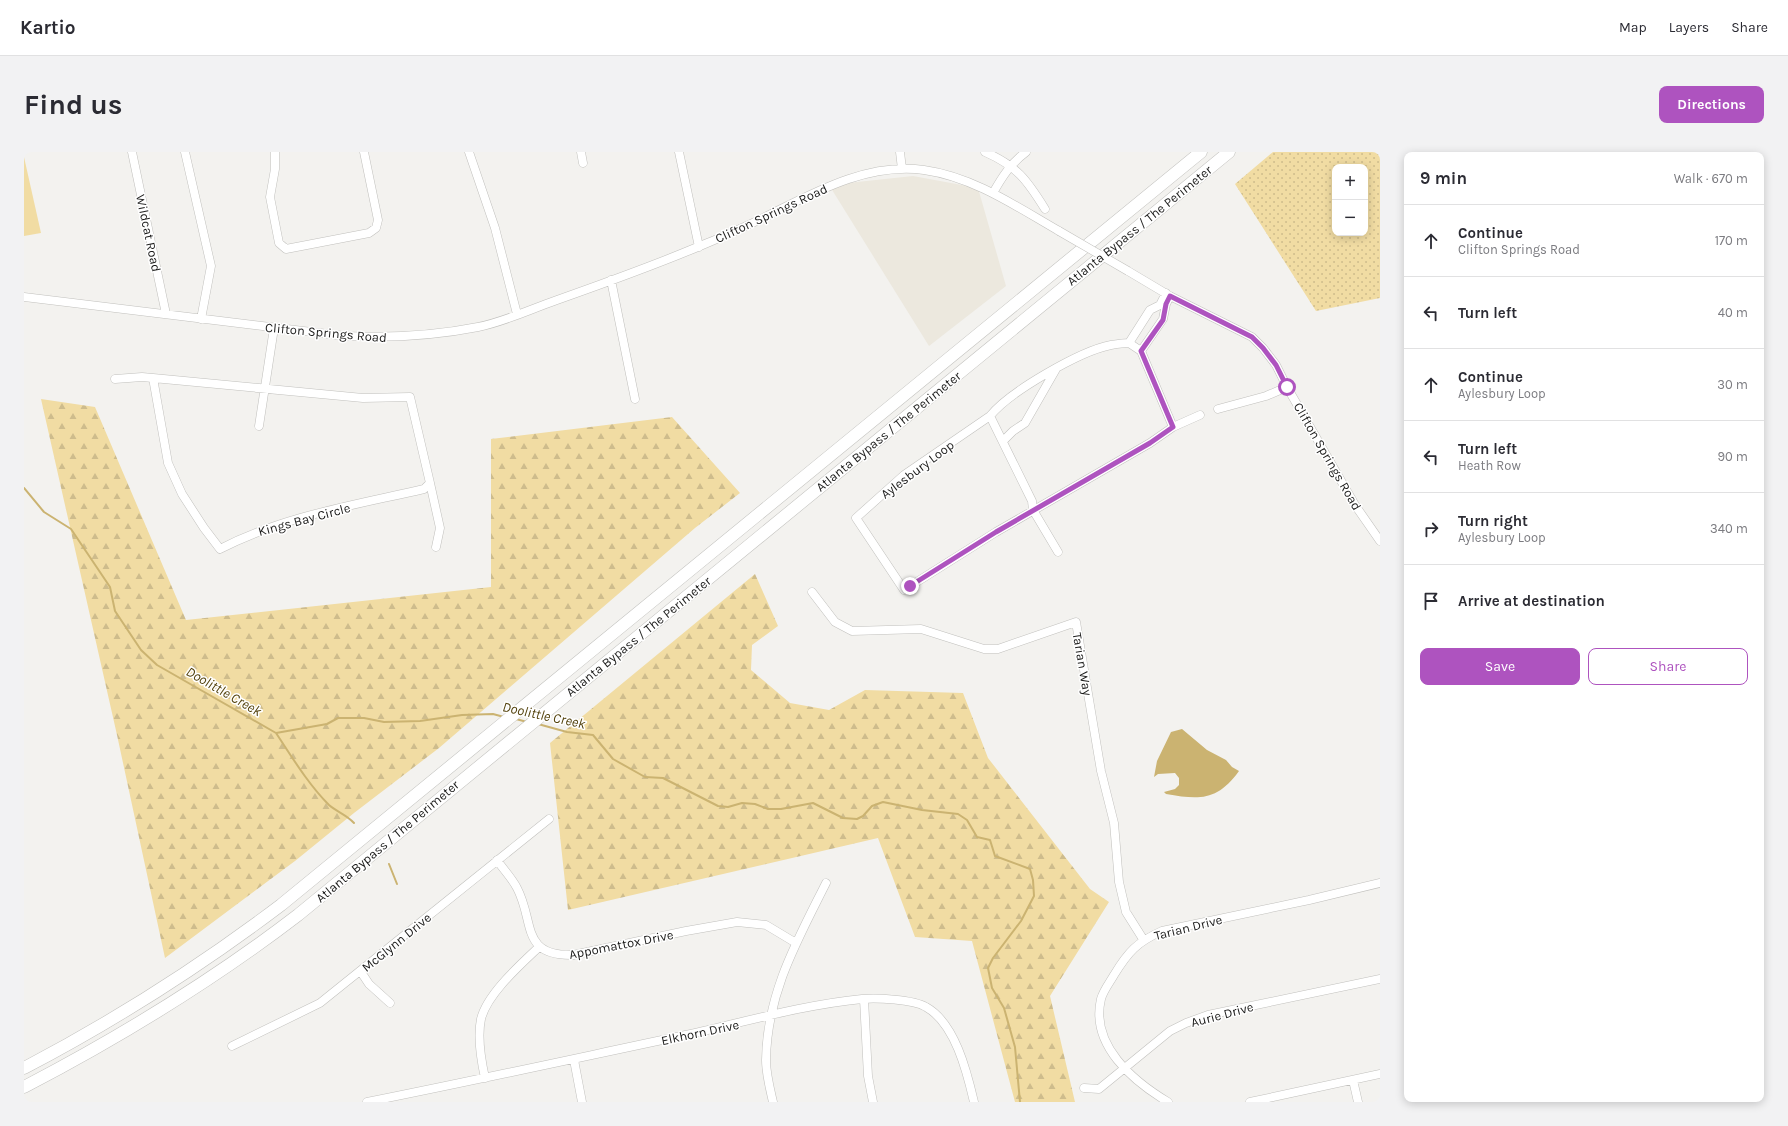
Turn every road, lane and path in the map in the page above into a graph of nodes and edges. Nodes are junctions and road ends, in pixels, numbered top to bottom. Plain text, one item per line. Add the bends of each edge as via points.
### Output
1 (132, 152) edge
2 (186, 152) edge
3 (275, 152) edge
4 (364, 152) edge
5 (469, 152) edge
6 (581, 152) edge
7 (679, 152) edge
8 (900, 152) edge
9 (985, 152) edge
10 (1026, 152) edge
11 (1201, 152) edge
12 (1229, 152) edge
13 (583, 163) dead end
14 (1011, 165) junction
15 (902, 169) junction
16 (993, 193) junction
17 (1045, 209) dead end
18 (699, 247) junction
19 (611, 280) junction
20 (1168, 295) junction
21 (24, 297) edge
22 (166, 314) junction
23 (517, 314) junction
24 (201, 319) junction
25 (1142, 324) junction
26 (274, 328) junction
27 (1155, 332) junction
28 (1129, 343) junction
29 (1141, 351) junction
30 (1057, 368) junction
31 (153, 378) junction
32 (115, 380) dead end
33 (1287, 387) junction
34 (265, 390) junction
35 (635, 399) dead end
36 (1218, 409) dead end
37 (1200, 415) dead end
38 (990, 416) junction
39 (259, 426) dead end
40 (1173, 427) junction
41 (1003, 441) junction
42 (430, 483) junction
43 (1033, 510) junction
44 (1380, 541) edge
45 (436, 547) dead end
46 (1058, 552) dead end
47 (812, 592) dead end
48 (549, 819) dead end
49 (497, 860) junction
50 (826, 883) dead end
51 (1380, 883) edge
52 (1144, 939) junction
53 (796, 943) junction
54 (538, 947) junction
55 (361, 972) junction
56 (1380, 978) edge
57 (864, 999) junction
58 (390, 1003) dead end
59 (770, 1016) junction
60 (232, 1046) dead end
61 (574, 1060) junction
62 (24, 1068) edge
63 (1125, 1068) junction
64 (1380, 1074) edge
65 (485, 1078) junction
66 (1353, 1080) junction
67 (24, 1087) edge
68 (1084, 1088) dead end
69 (367, 1102) edge
70 (582, 1102) edge
71 (773, 1102) edge
72 (874, 1102) edge
73 (974, 1102) edge
74 (1168, 1102) edge
75 (1250, 1102) edge
76 (1358, 1102) edge

1 - 22 street, Wildcat Road
2 - 24 street via 210,266
3 - 4 street via 270,197 279,243 286,249 369,233 376,228 378,220
5 - 23 street via 495,228
6 - 13 street
7 - 18 street
8 - 15 street
9 - 14 street
10 - 14 street
11 - 62 highway, Atlanta Bypass / The Perimeter via 281,905 216,953 107,1022
12 - 67 highway, Atlanta Bypass / The Perimeter via 370,857 245,956 132,1028
14 - 16 street
14 - 17 street
15 - 16 street, Clifton Springs Road via 924,170 947,176
15 - 18 street, Clifton Springs Road via 873,173 827,187
16 - 20 street, Clifton Springs Road, bridge
18 - 19 street, Clifton Springs Road
19 - 23 street, Clifton Springs Road
19 - 35 street
20 - 25 street via 1160,305 1150,310
20 - 27 street via 1163,320
20 - 33 street, Clifton Springs Road via 1252,337 1276,365
21 - 22 street, Clifton Springs Road
22 - 24 street, Clifton Springs Road
23 - 26 street, Clifton Springs Road via 480,327 391,338
24 - 26 street, Clifton Springs Road
25 - 27 street via 1146,331
25 - 28 street
26 - 34 street
27 - 29 street
28 - 29 street
28 - 30 street, Aylesbury Loop via 1099,349
29 - 40 street
30 - 38 street, Aylesbury Loop via 1030,383 995,409
30 - 41 street via 1026,423
31 - 32 street
31 - 34 street
31 - 42 street, Kings Bay Circle via 168,463 182,494 220,549 248,535 293,519 424,489
33 - 36 street via 1266,396
33 - 44 street, Clifton Springs Road via 1355,505
34 - 39 street
34 - 42 street via 363,398 410,397
37 - 40 street, Aylesbury Loop
38 - 41 street
38 - 43 street, Aylesbury Loop via 904,476 856,518 904,590
40 - 43 street, Aylesbury Loop via 1150,443
41 - 43 street via 1032,501
42 - 45 street via 440,528
43 - 46 street
47 - 52 street, Tarian Way via 835,622 852,631 921,629 984,649 998,650 1076,622 1101,771 1114,823 1119,882 1126,912
48 - 49 street, McGlynn Drive
49 - 54 street via 517,887
49 - 55 street, McGlynn Drive
50 - 53 street
51 - 52 street, Tarian Drive via 1162,931
52 - 63 street, Tarian Drive via 1123,962 1101,999 1100,1015 1104,1040
53 - 54 street, Appomattox Drive via 766,925 737,922 573,955 559,955
53 - 59 street via 785,965
54 - 65 street via 496,992 484,1010 480,1028 481,1062
55 - 58 street via 369,984
55 - 60 street, McGlynn Drive via 320,1003
56 - 63 street, Aurie Drive via 1208,1015 1170,1030
57 - 59 street, Elkhorn Drive
57 - 72 street via 868,1076
57 - 73 street, Elkhorn Drive via 900,1000 925,1006 938,1017 959,1051
59 - 61 street, Elkhorn Drive
59 - 71 street via 766,1060
61 - 65 street, Elkhorn Drive
61 - 70 street
63 - 68 street, Aurie Drive via 1099,1089
63 - 74 street, Tarian Drive
64 - 66 street
65 - 69 street, Elkhorn Drive
66 - 75 street
66 - 76 street

